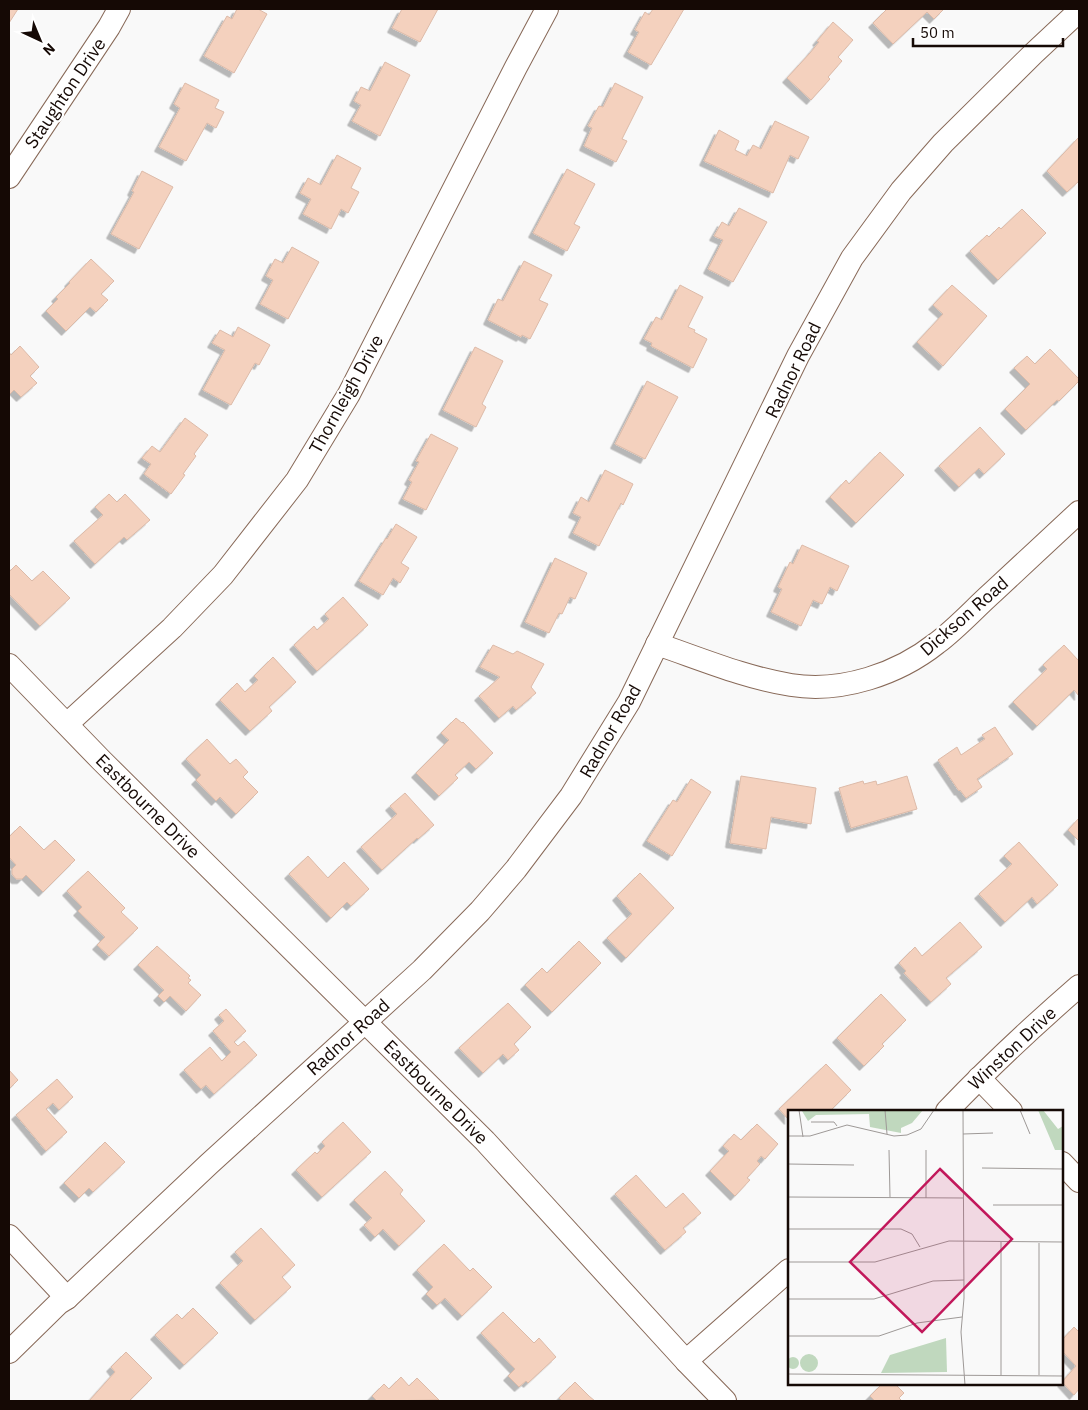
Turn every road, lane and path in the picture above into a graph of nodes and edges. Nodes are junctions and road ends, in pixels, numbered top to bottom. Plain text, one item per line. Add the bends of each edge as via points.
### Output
1 (119, 9) edge
2 (547, 9) edge
3 (1079, 11) edge
4 (9, 177) edge
5 (1079, 512) edge
6 (657, 644) junction
7 (9, 664) edge
8 (67, 724) junction
9 (1079, 986) edge
10 (365, 1022) junction
11 (979, 1078) junction
12 (948, 1110) edge
13 (1010, 1110) edge
14 (1063, 1165) edge
15 (1079, 1182) edge
16 (9, 1236) edge
17 (788, 1271) edge
18 (66, 1298) junction
19 (9, 1352) edge
20 (686, 1361) junction
21 (725, 1401) edge

1 - 4 street, Staughton Drive
2 - 8 street, Thornleigh Drive via 349,394 297,480 223,575 172,628
3 - 6 street, Radnor Road via 943,143 901,191 852,258 798,356
5 - 6 street, Dickson Road via 938,643 898,668 880,675 843,685 791,685
6 - 10 street, Radnor Road via 629,702 587,773 521,862 461,930
7 - 8 street, Eastbourne Drive
8 - 10 street, Eastbourne Drive
9 - 11 street, Winston Drive
10 - 18 street, Radnor Road
10 - 20 street, Eastbourne Drive via 485,1141
11 - 12 street, Winston Drive
11 - 13 street
14 - 15 street
16 - 18 street
17 - 20 street
18 - 19 street, Radnor Road
20 - 21 street, Eastbourne Drive

